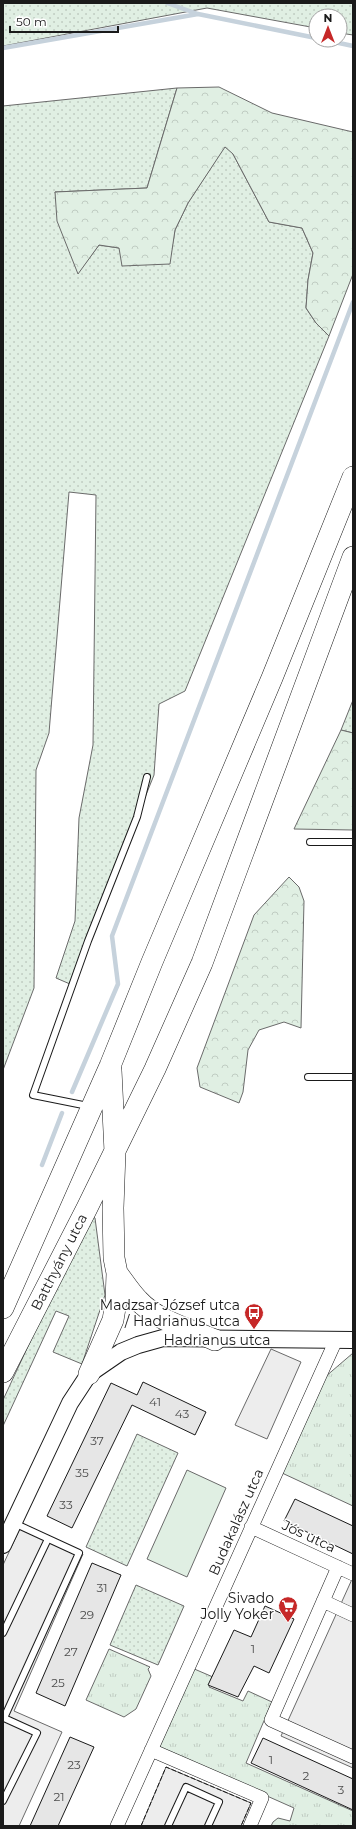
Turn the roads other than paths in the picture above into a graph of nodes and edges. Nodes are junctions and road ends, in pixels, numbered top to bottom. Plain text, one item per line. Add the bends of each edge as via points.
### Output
1 (353, 477) edge
2 (353, 557) edge
3 (147, 777) dead end
4 (310, 842) dead end
5 (353, 842) edge
6 (110, 1066) junction
7 (308, 1077) dead end
8 (353, 1077) edge
9 (93, 1106) junction
10 (115, 1152) junction
11 (117, 1273) junction
12 (3, 1308) edge
13 (215, 1340) junction
14 (336, 1340) junction
15 (353, 1340) edge
16 (3, 1372) edge
17 (90, 1374) junction
18 (14, 1523) junction
19 (251, 1527) junction
20 (48, 1539) junction
21 (3, 1546) edge
22 (338, 1567) junction
23 (353, 1574) edge
24 (323, 1601) junction
25 (353, 1615) edge
26 (3, 1633) edge
27 (3, 1719) edge
28 (151, 1750) junction
29 (353, 1757) edge
30 (3, 1802) edge
31 (118, 1826) edge
32 (168, 1826) edge
33 (208, 1826) edge
34 (250, 1826) edge

1 - 6 main road
2 - 10 main road, Batthyány utca via 202,963
3 - 9 lane via 137,817 88,940 33,1095
4 - 5 lane
6 - 9 main road
6 - 10 main road
7 - 8 lane
9 - 12 main road
10 - 11 main road via 112,1208
10 - 16 main road, Batthyány utca
11 - 13 main road via 138,1301 156,1314
11 - 17 main road via 113,1320
13 - 14 street, Hadrianus utca
13 - 17 street, Hadrianus utca via 163,1338 121,1352
14 - 15 street, Hadrianus utca
14 - 19 street, Budakalász utca
17 - 18 street via 70,1403
18 - 20 lane
18 - 21 street
19 - 22 street, Jós utca
19 - 28 street, Budakalász utca
20 - 26 lane
20 - 27 lane via 79,1553
22 - 23 street, Jós utca
22 - 24 street
24 - 25 street
24 - 29 street via 271,1720
27 - 30 lane via 37,1733
28 - 31 street, Budakalász utca
28 - 34 street via 262,1798
32 - 33 lane via 186,1787 219,1802

